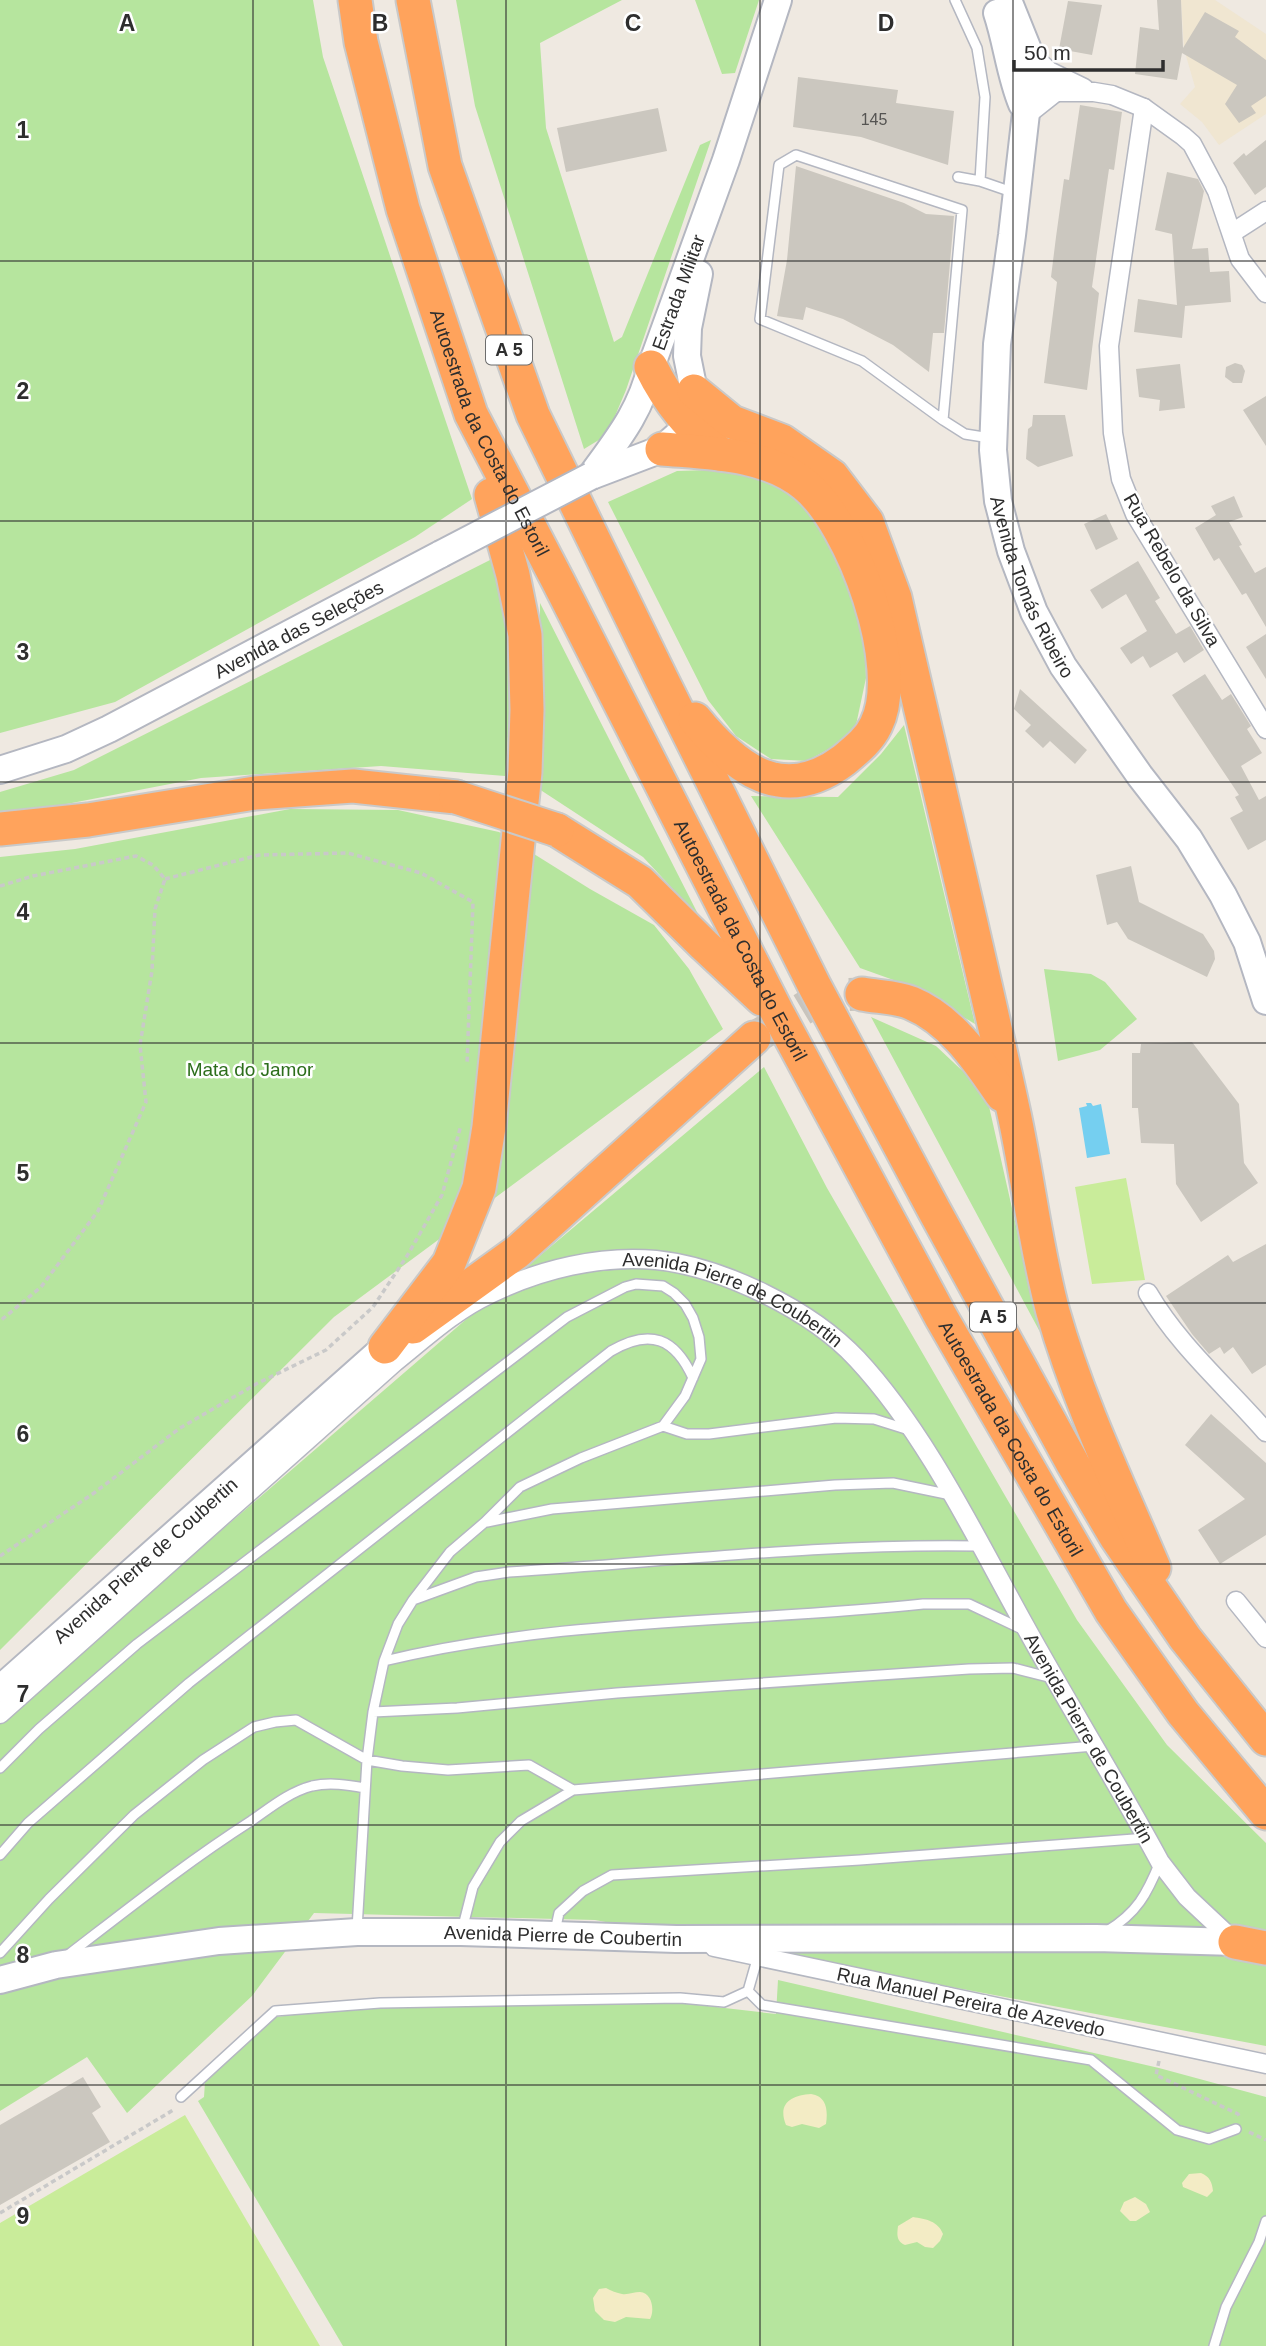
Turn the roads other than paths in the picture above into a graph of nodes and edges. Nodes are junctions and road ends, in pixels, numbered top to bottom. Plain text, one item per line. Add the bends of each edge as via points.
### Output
1 (355, 0) edge
2 (413, 0) edge
3 (778, 0) edge
4 (955, 0) edge
5 (1000, 8) edge
6 (1030, 65) junction
7 (1056, 92) junction
8 (1094, 92) junction
9 (1144, 108) junction
10 (1027, 115) junction
11 (726, 160) junction
12 (958, 177) dead end
13 (980, 181) junction
14 (1017, 194) junction
15 (1266, 211) edge
16 (1232, 233) junction
17 (1266, 293) edge
18 (651, 367) junction
19 (694, 391) junction
20 (471, 415) junction
21 (943, 421) junction
22 (689, 425) junction
23 (994, 438) junction
24 (653, 453) junction
25 (720, 453) junction
26 (591, 476) junction
27 (662, 680) junction
28 (1266, 729) edge
29 (0, 770) edge
30 (0, 829) edge
31 (1256, 942) edge
32 (862, 994) tunnel mouth
33 (1266, 1002) edge
34 (777, 1012) junction
35 (754, 1038) tunnel mouth
36 (1013, 1112) junction
37 (1148, 1293) dead end
38 (385, 1347) junction
39 (693, 1378) junction
40 (663, 1426) junction
41 (913, 1431) junction
42 (1266, 1432) edge
43 (951, 1495) junction
44 (485, 1522) junction
45 (980, 1546) junction
46 (413, 1600) junction
47 (1236, 1601) dead end
48 (1028, 1633) junction
49 (1185, 1638) junction
50 (1266, 1638) edge
51 (384, 1661) junction
52 (1057, 1680) junction
53 (0, 1689) edge
54 (373, 1712) junction
55 (0, 1714) edge
56 (1266, 1739) edge
57 (1094, 1746) junction
58 (368, 1760) junction
59 (0, 1768) edge
60 (365, 1788) junction
61 (573, 1790) junction
62 (1266, 1813) edge
63 (1147, 1838) junction
64 (0, 1855) edge
65 (1160, 1862) junction
66 (357, 1932) junction
67 (461, 1932) junction
68 (555, 1935) junction
69 (1096, 1938) junction
70 (676, 1939) junction
71 (1251, 1945) edge
72 (0, 1953) edge
73 (758, 1956) junction
74 (55, 1965) junction
75 (0, 1980) edge
76 (748, 1991) junction
77 (1266, 2064) edge
78 (181, 2097) road end
79 (1236, 2129) dead end
80 (1266, 2221) edge
81 (1214, 2346) edge

1 - 20 highway, Autoestrada da Costa do Estoril / A 5 via 403,209
2 - 27 highway, A 5 via 445,166 533,415
3 - 11 street, Estrada Militar
4 - 13 lane via 977,48 985,97
5 - 6 street
5 - 10 street via 1014,87
6 - 7 street
6 - 8 street
6 - 10 street, Avenida Tomás Ribeiro
7 - 8 street
7 - 10 street
8 - 9 street
9 - 16 street via 1192,144 1217,191
9 - 28 street, Rua Rebelo da Silva via 1109,346 1112,433 1121,479 1135,514
10 - 14 street, Avenida Tomás Ribeiro
11 - 18 street, Estrada Militar
11 - 19 street, Estrada Militar via 688,328 687,356
12 - 13 lane
13 - 14 lane
14 - 23 street, Avenida Tomás Ribeiro via 997,344
15 - 16 street
16 - 17 street via 1240,259
18 - 22 highway
18 - 26 street, Estrada Militar via 629,424
19 - 22 street, Estrada Militar
19 - 36 highway via 732,422 782,441 832,476 867,522 895,598
20 - 34 highway, Autoestrada da Costa do Estoril / A 5
20 - 38 highway via 525,635 525,772 479,1188 449,1263
21 - 21 lane via 962,209 796,155 779,165 760,319 862,361
21 - 23 lane via 973,437
22 - 24 street
22 - 25 highway
23 - 31 street, Avenida Tomás Ribeiro via 998,501 1034,612 1063,666 1189,839
24 - 25 highway
24 - 26 street, Avenida das Seleções
25 - 27 highway via 785,472 805,485 835,522 860,570 883,652 882,706 877,725 865,742 844,759 808,780 783,780 754,772 722,750
26 - 29 street, Avenida das Seleções, bridge via 109,729 66,749
27 - 49 highway, A 5 via 816,987 948,1234 1116,1537
30 - 34 highway, bridge via 292,790 354,786 456,797 557,830 640,882
31 - 33 street, Avenida Tomás Ribeiro
32 - 36 highway via 910,1002 943,1022 975,1056
34 - 62 highway, Autoestrada da Costa do Estoril / A 5 via 935,1305 1111,1611 1183,1713
35 - 38 highway via 517,1252
36 - 49 highway via 1036,1239 1070,1363
37 - 42 street via 1192,1354
38 - 53 street, Avenida Pierre de Coubertin
39 - 40 lane
39 - 59 lane via 701,1359 699,1337 693,1318 674,1293 663,1286 636,1284 584,1307 137,1644
39 - 64 lane via 677,1350 657,1339 633,1340 611,1351 188,1683 28,1823
40 - 41 lane via 687,1434 709,1434 836,1418 874,1419
40 - 44 lane via 520,1487
41 - 43 street, Avenida Pierre de Coubertin
41 - 55 street, Avenida Pierre de Coubertin via 855,1357 817,1325 755,1289 656,1260 557,1268 489,1294 432,1332
43 - 44 lane via 893,1483 835,1485 552,1509
43 - 45 street, Avenida Pierre de Coubertin
44 - 46 lane via 450,1552
45 - 46 lane via 852,1547 509,1573 476,1577
45 - 48 street, Avenida Pierre de Coubertin
46 - 51 lane
47 - 50 street
48 - 51 lane via 969,1604 923,1604 561,1630
48 - 52 street, Avenida Pierre de Coubertin
49 - 56 highway, A 5
51 - 54 lane
52 - 54 lane via 1013,1668 969,1668
52 - 57 street, Avenida Pierre de Coubertin
54 - 58 lane
57 - 61 lane
57 - 63 street, Avenida Pierre de Coubertin
58 - 60 lane
58 - 61 lane via 448,1770 529,1765
58 - 72 lane via 296,1720 254,1727 203,1760 134,1815
60 - 66 lane
60 - 74 lane via 331,1784 295,1792 158,1886
61 - 67 lane via 520,1821 500,1842 473,1887
63 - 65 street, Avenida Pierre de Coubertin
63 - 68 lane via 612,1875 583,1891 559,1913
65 - 69 lane via 1139,1905
65 - 71 street, Avenida Pierre de Coubertin via 1187,1897
66 - 67 street, Avenida Pierre de Coubertin
66 - 74 street, Avenida Pierre de Coubertin via 219,1941
67 - 68 street, Avenida Pierre de Coubertin
68 - 70 street, Avenida Pierre de Coubertin
69 - 70 street, Avenida Pierre de Coubertin
69 - 71 street, Avenida Pierre de Coubertin
70 - 73 street, Rua Manuel Pereira de Azevedo
73 - 76 lane
73 - 77 street, Rua Manuel Pereira de Azevedo
74 - 75 street, Avenida Pierre de Coubertin
76 - 78 lane via 724,2002 668,1998 380,2003 275,2011
76 - 79 lane via 762,2005 1091,2060 1177,2130 1209,2139
80 - 81 lane via 1226,2307

